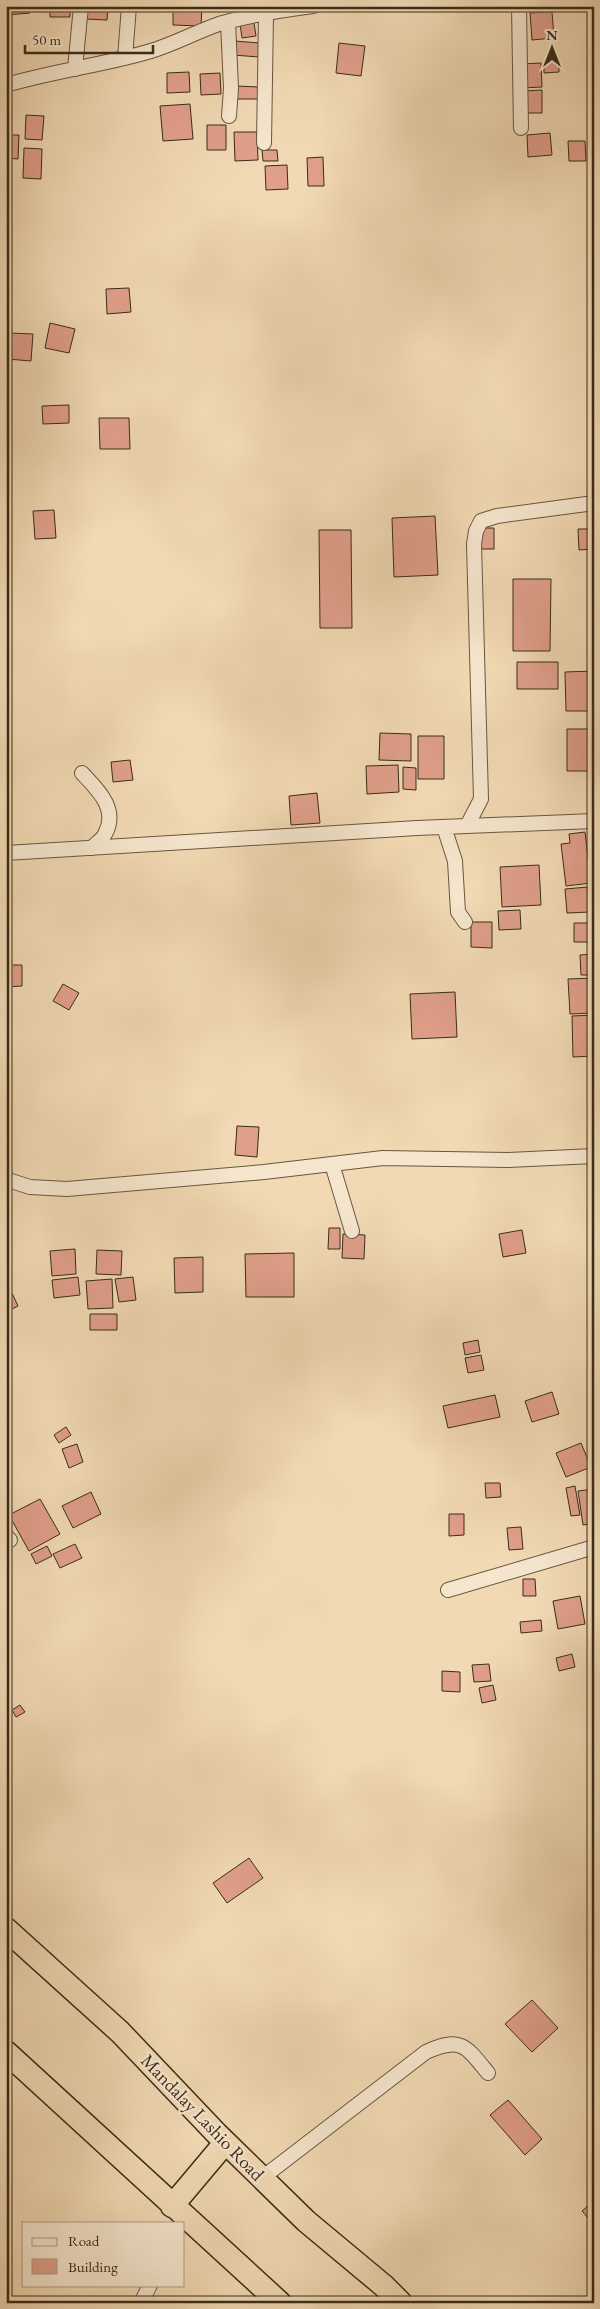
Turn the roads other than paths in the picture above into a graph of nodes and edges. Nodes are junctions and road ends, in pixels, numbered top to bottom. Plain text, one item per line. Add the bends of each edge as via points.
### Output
1 (81, 6) edge
2 (129, 6) edge
3 (313, 6) edge
4 (519, 6) edge
5 (266, 14) junction
6 (228, 22) junction
7 (126, 58) junction
8 (75, 69) junction
9 (6, 85) edge
10 (229, 116) dead end
11 (521, 128) dead end
12 (264, 142) dead end
13 (594, 503) edge
14 (82, 773) dead end
15 (594, 821) edge
16 (467, 826) junction
17 (444, 827) junction
18 (92, 848) junction
19 (6, 853) edge
20 (465, 922) dead end
21 (594, 1156) edge
22 (332, 1164) junction
23 (6, 1177) edge
24 (352, 1231) dead end
25 (594, 1547) edge
26 (448, 1590) dead end
27 (6, 1929) edge
28 (6, 2052) edge
29 (488, 2073) dead end
30 (225, 2143) junction
31 (262, 2178) junction
32 (179, 2215) edge
33 (150, 2286) edge
34 (141, 2303) edge
35 (280, 2303) edge
36 (400, 2303) edge

1 - 8 street
2 - 7 street
3 - 5 street
4 - 11 street
5 - 6 street
5 - 12 street
6 - 7 street
6 - 10 street
7 - 8 street
8 - 9 street
13 - 16 street via 497,516 481,521 476,531 481,799
14 - 18 street via 106,799 110,815 106,834
15 - 16 street
16 - 17 street
17 - 18 street
17 - 20 street via 455,861 458,912
18 - 19 street
21 - 22 street via 508,1160 383,1158
22 - 23 street via 66,1189 30,1187
22 - 24 street
25 - 26 street
27 - 30 highway, Mandalay Lashio Road via 120,2032
28 - 32 highway
29 - 31 street via 470,2051 454,2043 434,2048
30 - 31 highway, Mandalay Lashio Road
30 - 32 highway
31 - 36 highway, Mandalay Lashio Road
32 - 35 highway
33 - 34 street

